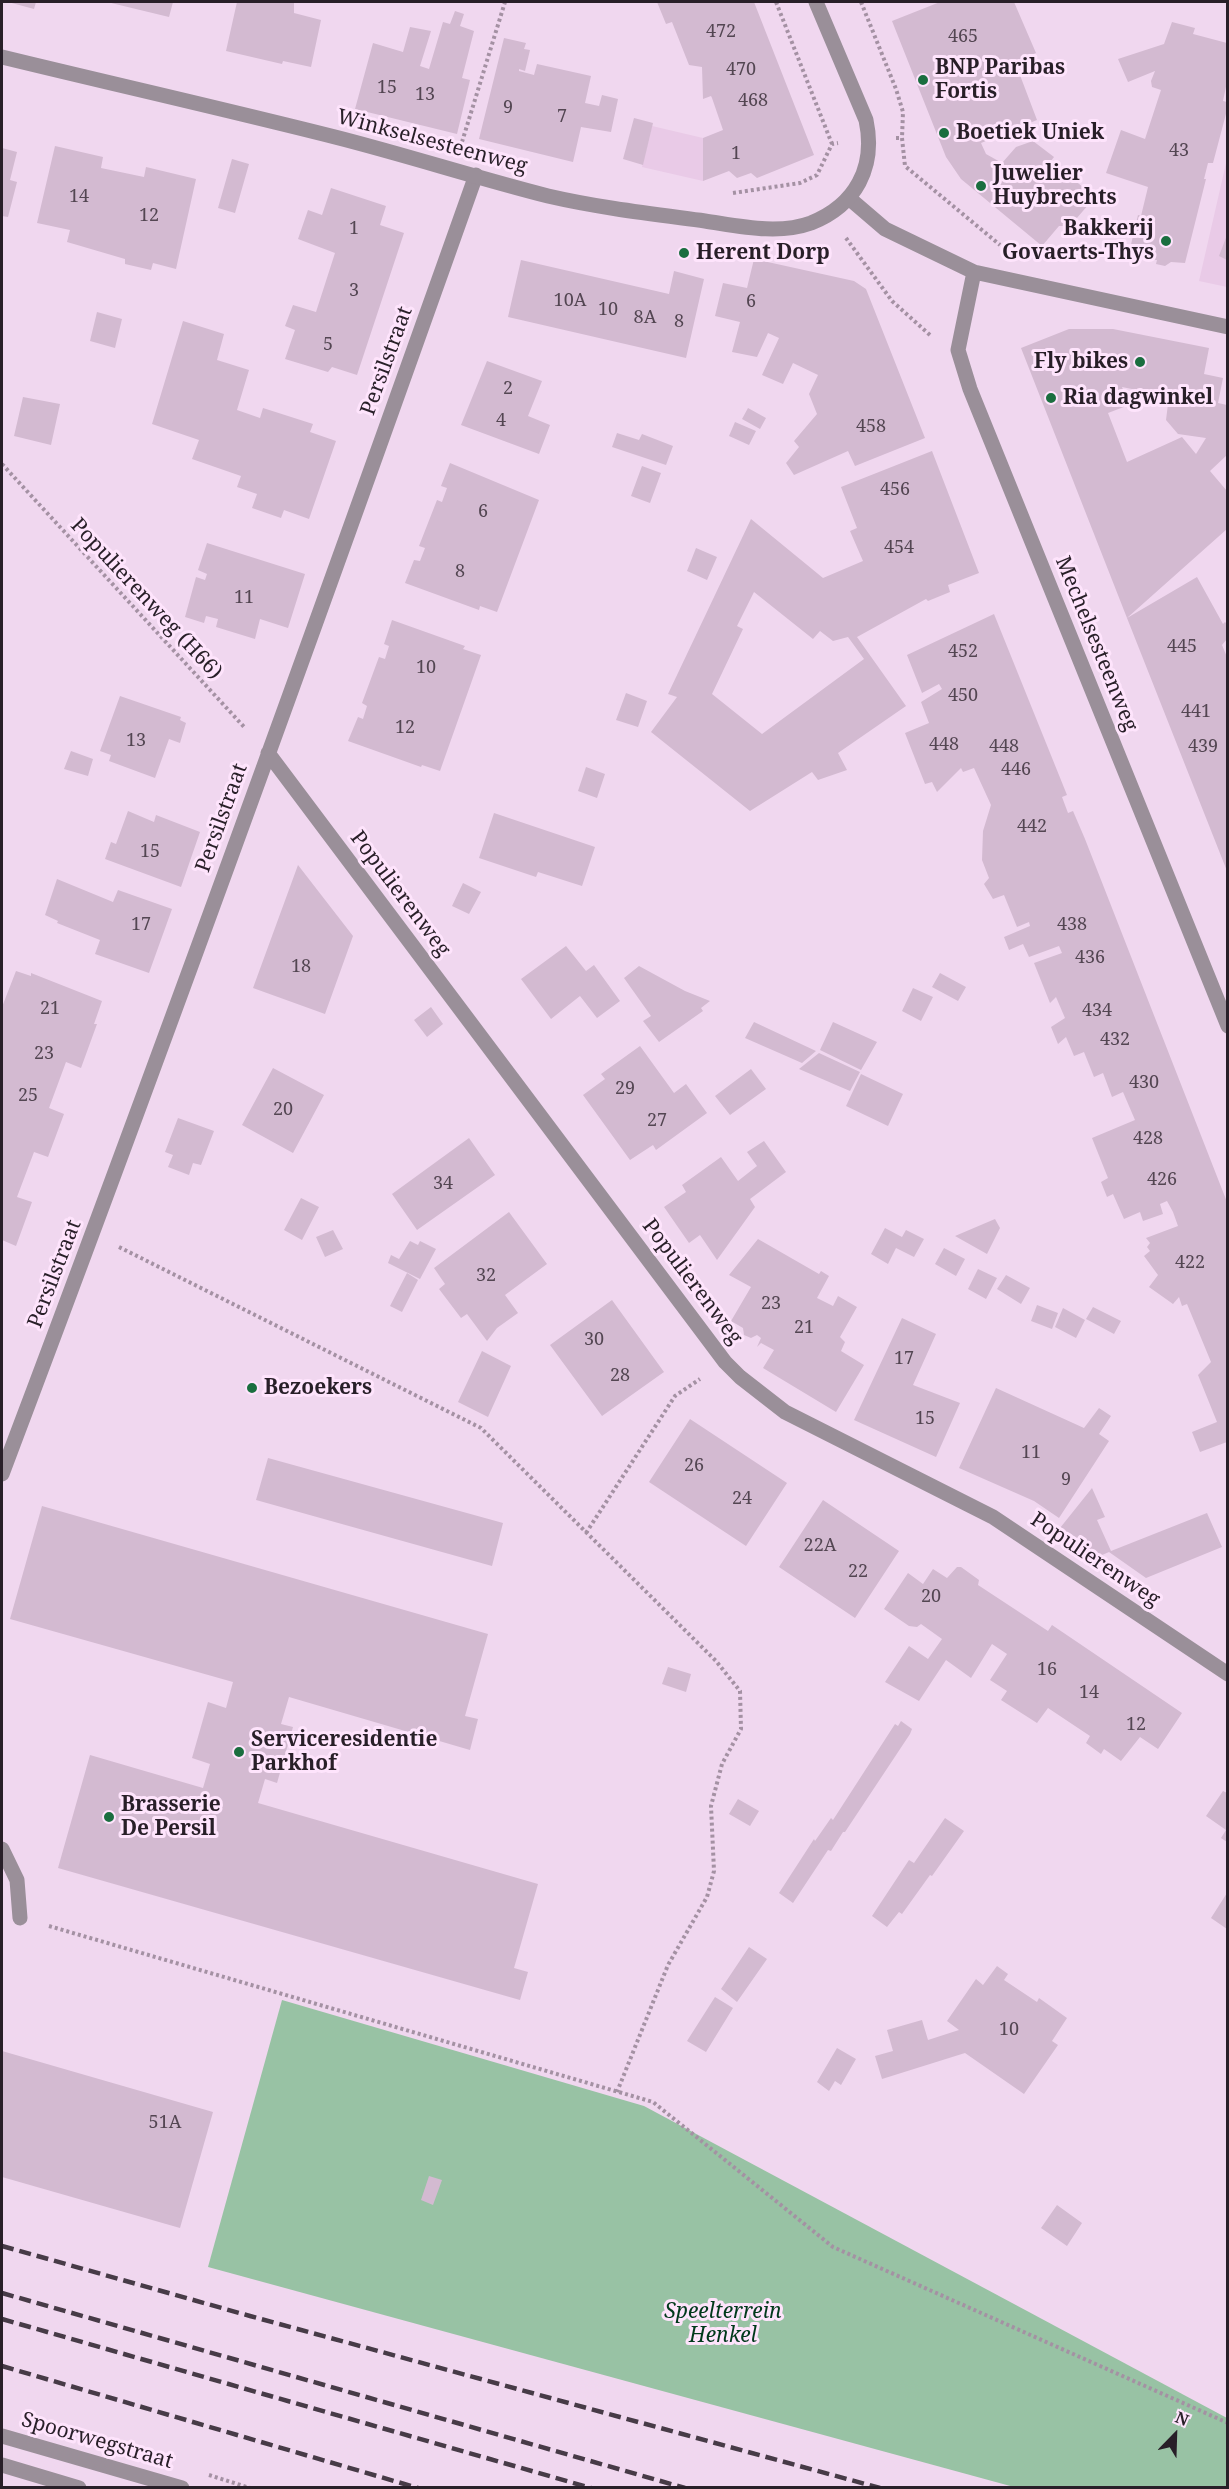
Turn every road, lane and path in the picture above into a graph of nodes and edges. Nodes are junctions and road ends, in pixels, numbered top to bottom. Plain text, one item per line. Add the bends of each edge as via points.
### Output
1 (505, 2) edge
2 (776, 2) edge
3 (816, 2) edge
4 (861, 2) edge
5 (2, 57) edge
6 (902, 138) dead end
7 (832, 144) dead end
8 (905, 166) dead end
9 (454, 169) junction
10 (476, 175) junction
11 (818, 175) dead end
12 (850, 199) junction
13 (834, 209) junction
14 (974, 272) junction
15 (1004, 278) junction
16 (1227, 327) edge
17 (958, 350) junction
18 (2, 465) edge
19 (268, 753) junction
20 (1227, 1026) edge
21 (93, 1233) junction
22 (725, 1362) junction
23 (2, 1474) edge
24 (586, 1533) junction
25 (1227, 1674) edge
26 (2, 1849) edge
27 (20, 1918) joint
28 (617, 2092) junction
29 (1227, 2423) edge
30 (2, 2436) edge
31 (2, 2465) edge
32 (79, 2487) edge
33 (182, 2487) edge

1 - 9 path
2 - 7 path
3 - 12 street via 866,120 870,140 868,163
4 - 6 path via 903,112
5 - 9 street, Winkselsesteenweg
8 - 15 path via 1001,246
9 - 10 street, Winkselsesteenweg
10 - 13 street, Winkselsesteenweg via 626,211 758,228 811,223
10 - 19 street, Persilstraat
11 - 13 path
12 - 13 street, Winkselsesteenweg
12 - 14 street via 885,229
13 - 17 path via 848,242 892,301 927,333
14 - 15 street
14 - 17 street
15 - 16 street
17 - 20 street, Mechelsesteenweg
18 - 19 path, Populierenweg (H66)
19 - 21 street, Persilstraat
19 - 22 street, Populierenweg
21 - 23 street, Persilstraat
21 - 24 path via 481,1428
22 - 24 path via 675,1396
22 - 25 street, Populierenweg via 785,1412 993,1517
24 - 28 path via 716,1661 740,1691 741,1729 722,1764 711,1806 714,1871 707,1897 668,1965
26 - 27 street via 17,1880
27 - 28 path
28 - 29 path via 653,2102 833,2247
30 - 33 street, Spoorwegstraat
31 - 32 street

